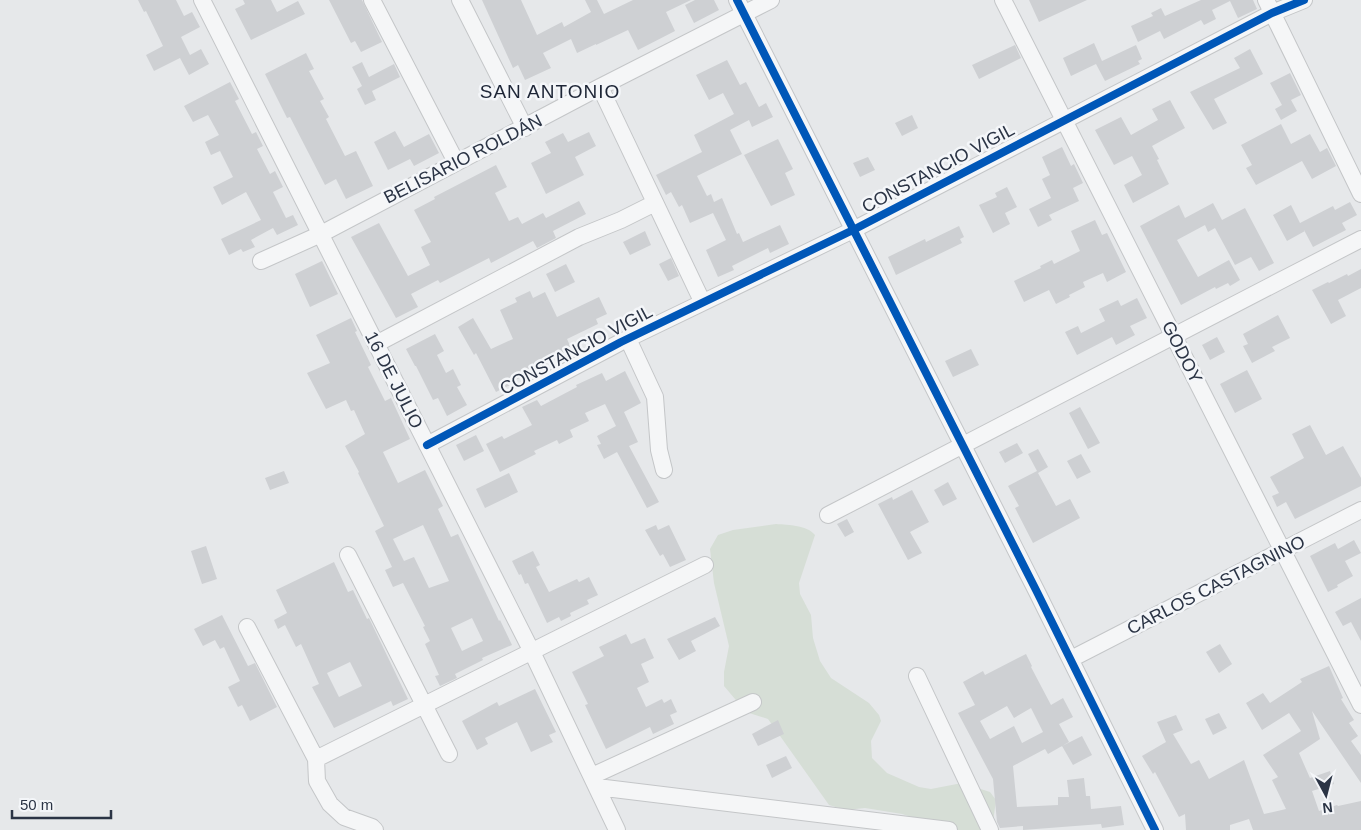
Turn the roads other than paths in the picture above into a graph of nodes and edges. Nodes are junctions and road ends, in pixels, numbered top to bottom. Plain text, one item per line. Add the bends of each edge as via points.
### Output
1 (202, 0) edge
2 (372, 0) edge
3 (460, 0) edge
4 (771, 0) edge
5 (1003, 0) edge
6 (1304, 0) edge
7 (1269, 6) edge
8 (740, 7) edge
9 (600, 87) junction
10 (1064, 120) junction
11 (525, 128) junction
12 (456, 162) junction
13 (1361, 194) edge
14 (655, 203) junction
15 (853, 230) junction
16 (320, 234) junction
17 (1361, 239) edge
18 (261, 261) dead end
19 (702, 302) junction
20 (1173, 335) junction
21 (628, 338) junction
22 (376, 344) junction
23 (427, 445) junction
24 (963, 445) junction
25 (664, 470) dead end
26 (1361, 510) edge
27 (828, 515) dead end
28 (1283, 550) junction
29 (348, 555) dead end
30 (705, 565) dead end
31 (247, 627) dead end
32 (532, 652) junction
33 (1071, 659) junction
34 (916, 676) dead end
35 (753, 702) dead end
36 (1361, 705) edge
37 (424, 706) junction
38 (449, 754) dead end
39 (316, 759) junction
40 (595, 781) junction
41 (375, 830) edge
42 (617, 830) edge
43 (949, 830) edge
44 (990, 830) edge
45 (1154, 830) edge

1 - 16 street, 16 DE JULIO
2 - 12 street
3 - 11 street
4 - 8 street, BELISARIO ROLDÁN
5 - 10 street, GODOY
6 - 7 street, CONSTANCIO VIGIL
7 - 10 street, CONSTANCIO VIGIL
7 - 13 street
8 - 9 street, BELISARIO ROLDÁN
8 - 15 street
9 - 11 street, BELISARIO ROLDÁN
9 - 14 street
10 - 15 street, CONSTANCIO VIGIL
10 - 20 street, GODOY
11 - 12 street, BELISARIO ROLDÁN
12 - 16 street, BELISARIO ROLDÁN
14 - 19 street
14 - 22 street via 579,237
15 - 19 street, CONSTANCIO VIGIL
15 - 24 street
16 - 18 street, BELISARIO ROLDÁN
16 - 22 street, 16 DE JULIO
17 - 20 street
19 - 21 street, CONSTANCIO VIGIL
20 - 24 street
20 - 28 street, GODOY
21 - 23 street, CONSTANCIO VIGIL
21 - 25 street via 655,397 659,450
22 - 23 street, 16 DE JULIO
23 - 32 street, 16 DE JULIO
24 - 27 street
24 - 33 street
26 - 28 street, CARLOS CASTAGNINO
28 - 33 street, CARLOS CASTAGNINO
28 - 36 street, GODOY
29 - 37 street
30 - 32 street
31 - 39 street
32 - 37 street
32 - 40 street, 16 DE JULIO
33 - 45 street
34 - 44 street
35 - 40 street
37 - 38 street
37 - 39 street
39 - 41 street via 317,781 330,804 344,817
40 - 42 street, 16 DE JULIO
40 - 43 street

